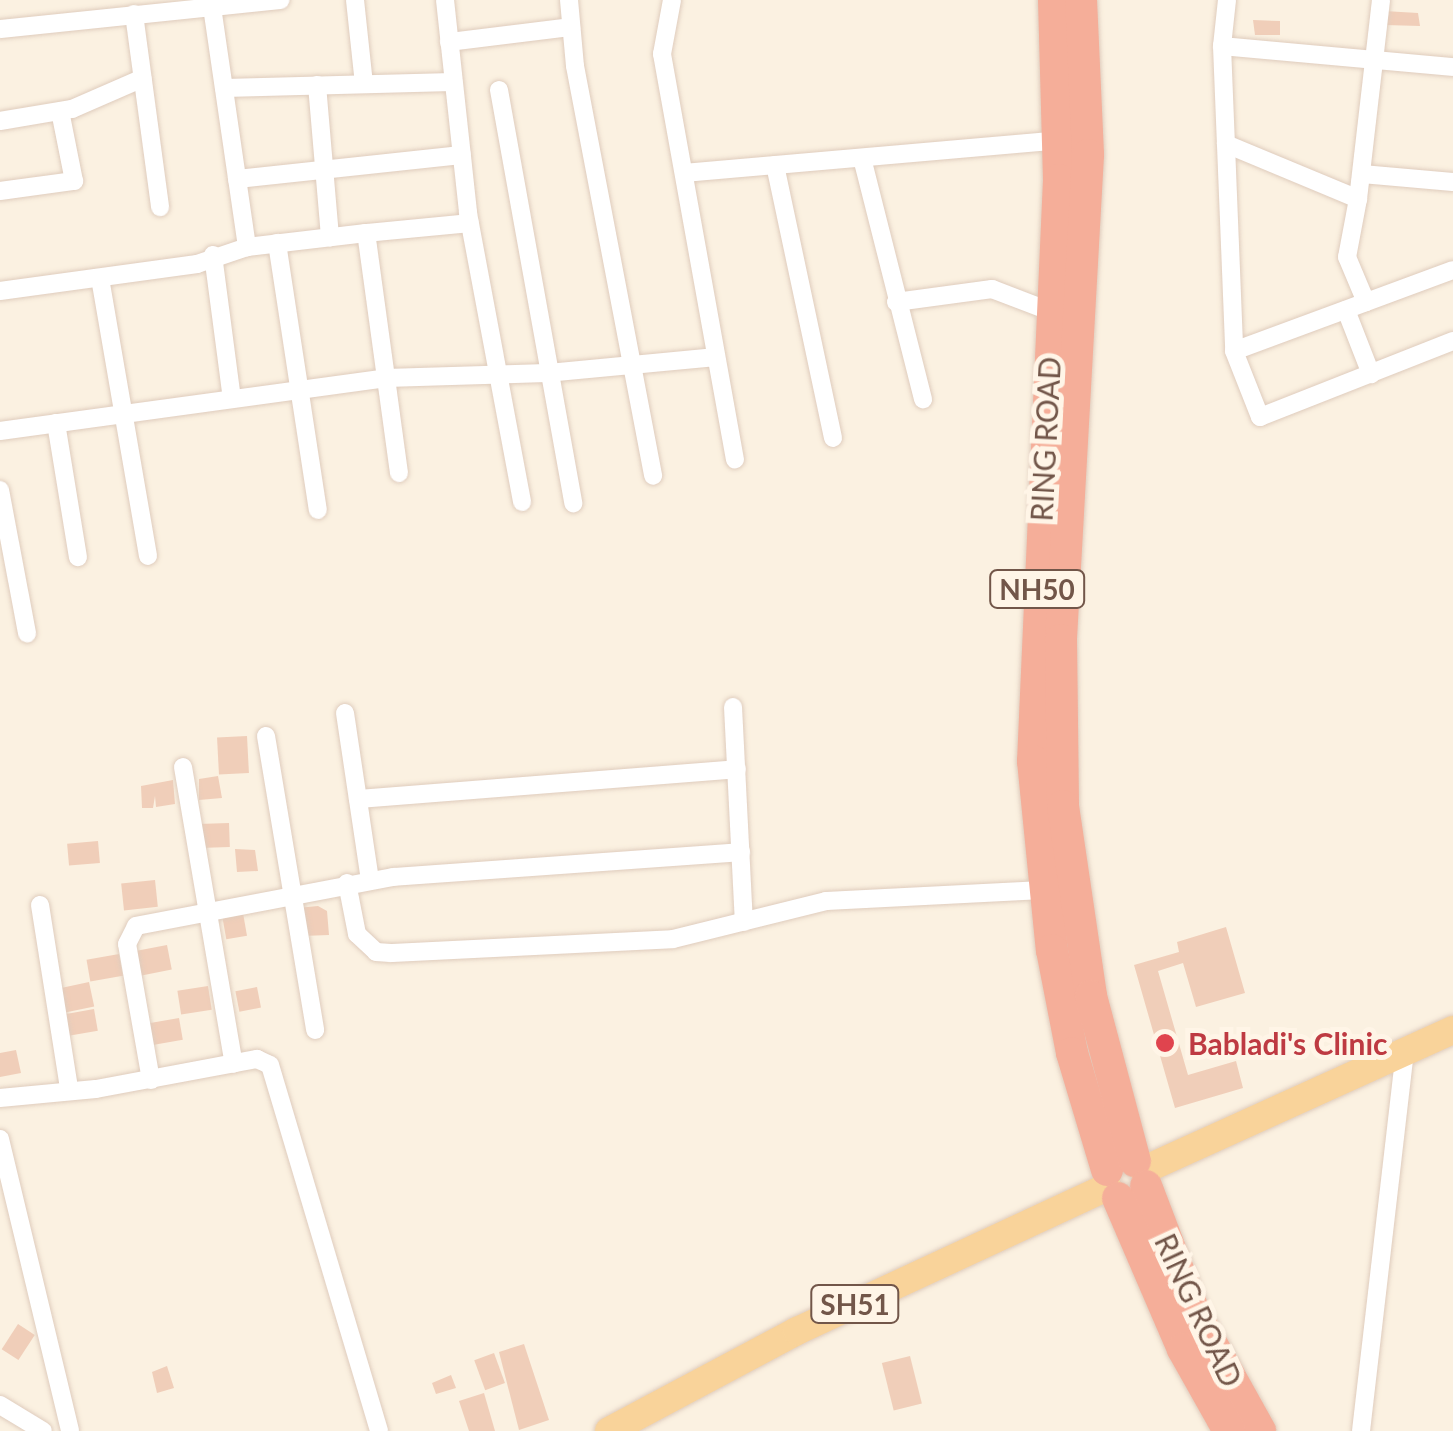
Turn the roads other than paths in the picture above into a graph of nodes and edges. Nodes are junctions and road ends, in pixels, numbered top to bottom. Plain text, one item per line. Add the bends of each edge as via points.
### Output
1 (83, 0) edge
2 (281, 0) edge
3 (356, 0) edge
4 (444, 0) edge
5 (569, 0) edge
6 (672, 0) edge
7 (1054, 0) edge
8 (1081, 0) edge
9 (1226, 0) edge
10 (1380, 0) edge
11 (212, 3) edge
12 (134, 14) junction
13 (85, 20) junction
14 (571, 27) junction
15 (0, 29) edge
16 (449, 42) junction
17 (1222, 46) junction
18 (1377, 60) junction
19 (1453, 68) edge
20 (142, 78) junction
21 (453, 82) junction
22 (364, 84) junction
23 (317, 85) junction
24 (224, 88) junction
25 (499, 90) dead end
26 (60, 111) junction
27 (0, 122) edge
28 (1059, 140) junction
29 (1226, 144) junction
30 (462, 155) junction
31 (862, 158) junction
32 (775, 165) junction
33 (324, 168) junction
34 (684, 173) junction
35 (1362, 174) junction
36 (237, 179) junction
37 (1453, 182) edge
38 (0, 190) edge
39 (1358, 199) junction
40 (160, 207) dead end
41 (470, 223) junction
42 (366, 234) junction
43 (330, 238) junction
44 (277, 243) junction
45 (247, 247) junction
46 (213, 255) junction
47 (1453, 270) edge
48 (100, 278) junction
49 (0, 291) edge
50 (896, 302) junction
51 (1366, 302) junction
52 (1346, 310) junction
53 (1052, 312) junction
54 (1453, 341) edge
55 (1234, 352) junction
56 (716, 357) junction
57 (632, 365) junction
58 (547, 373) junction
59 (498, 374) junction
60 (1370, 374) junction
61 (386, 378) junction
62 (299, 390) junction
63 (232, 399) junction
64 (922, 399) dead end
65 (120, 414) junction
66 (56, 423) junction
67 (0, 431) edge
68 (833, 438) dead end
69 (735, 459) dead end
70 (399, 473) dead end
71 (653, 476) dead end
72 (0, 490) edge
73 (522, 502) dead end
74 (572, 503) dead end
75 (318, 510) dead end
76 (148, 556) dead end
77 (78, 557) dead end
78 (28, 634) dead end
79 (733, 707) dead end
80 (345, 714) dead end
81 (266, 736) dead end
82 (183, 767) dead end
83 (736, 769) junction
84 (358, 799) junction
85 (740, 852) junction
86 (370, 880) junction
87 (348, 883) junction
88 (1043, 890) junction
89 (292, 896) junction
90 (40, 905) dead end
91 (208, 914) junction
92 (744, 922) junction
93 (316, 1030) dead end
94 (1453, 1030) edge
95 (1406, 1052) junction
96 (234, 1064) junction
97 (151, 1080) junction
98 (68, 1089) junction
99 (0, 1098) edge
100 (0, 1139) edge
101 (1126, 1179) junction
102 (0, 1405) edge
103 (36, 1429) edge
104 (70, 1431) edge
105 (378, 1431) edge
106 (609, 1431) edge
107 (1230, 1431) edge
108 (1260, 1431) edge
109 (1361, 1431) edge

1 - 13 street
2 - 11 street
3 - 22 street
4 - 16 street
5 - 14 street
6 - 34 street via 662,54
7 - 28 highway, RING ROAD / NH50
8 - 101 highway, RING ROAD / NH50 via 1088,155 1065,542 1063,806
9 - 17 street
10 - 18 street
11 - 12 street
11 - 24 street
12 - 13 street
12 - 20 street
13 - 15 street
14 - 16 street
14 - 57 street
16 - 21 street
17 - 18 street
17 - 29 street
18 - 19 street
18 - 35 street
20 - 26 street
20 - 40 street
21 - 22 street
21 - 30 street
22 - 23 street
23 - 24 street
23 - 33 street
24 - 36 street
25 - 58 street
26 - 27 street
26 - 38 street via 74,181
28 - 31 street
28 - 53 highway, RING ROAD / NH50
29 - 39 street
29 - 55 street
30 - 33 street
30 - 41 street
31 - 32 street
31 - 50 street
32 - 34 street
32 - 68 street
33 - 36 street
33 - 43 street
34 - 56 street
35 - 37 street
35 - 39 street
36 - 45 street
39 - 51 street via 1347,257
41 - 42 street
41 - 59 street
42 - 43 street
42 - 61 street
43 - 44 street
44 - 45 street
44 - 62 street
45 - 46 street
46 - 48 street via 198,264
46 - 63 street
47 - 51 street
48 - 49 street
48 - 65 street
50 - 53 street via 992,290
50 - 64 street
51 - 52 street
52 - 55 street
52 - 60 street
53 - 88 highway, RING ROAD / NH50 via 1034,632 1033,762
54 - 60 street
55 - 60 street via 1260,416
56 - 57 street
56 - 69 street
57 - 58 street
57 - 71 street
58 - 59 street
58 - 74 street
59 - 61 street
59 - 73 street
61 - 62 street
61 - 70 street
62 - 63 street
62 - 75 street
63 - 65 street
65 - 66 street
65 - 76 street
66 - 67 street
66 - 77 street
72 - 78 street
79 - 83 street
80 - 84 street
81 - 89 street
82 - 91 street
83 - 84 street
83 - 85 street
84 - 86 street
85 - 86 street
85 - 92 street
86 - 87 street
87 - 89 street
87 - 92 street via 357,934 376,952 673,939
88 - 92 street via 844,899
88 - 101 highway, RING ROAD / NH50 via 1072,1054
89 - 91 street
89 - 93 street
90 - 98 street
91 - 96 street
91 - 97 street via 136,926 127,937
94 - 95 main road, SH51
95 - 101 main road, SH51
95 - 109 street
96 - 97 street
96 - 105 street via 257,1060 272,1069
97 - 98 street
98 - 99 street
100 - 104 street
101 - 106 main road, SH51 via 797,1330
101 - 107 highway, RING ROAD / NH50 via 1183,1349
101 - 108 highway, RING ROAD / NH50
102 - 103 street

